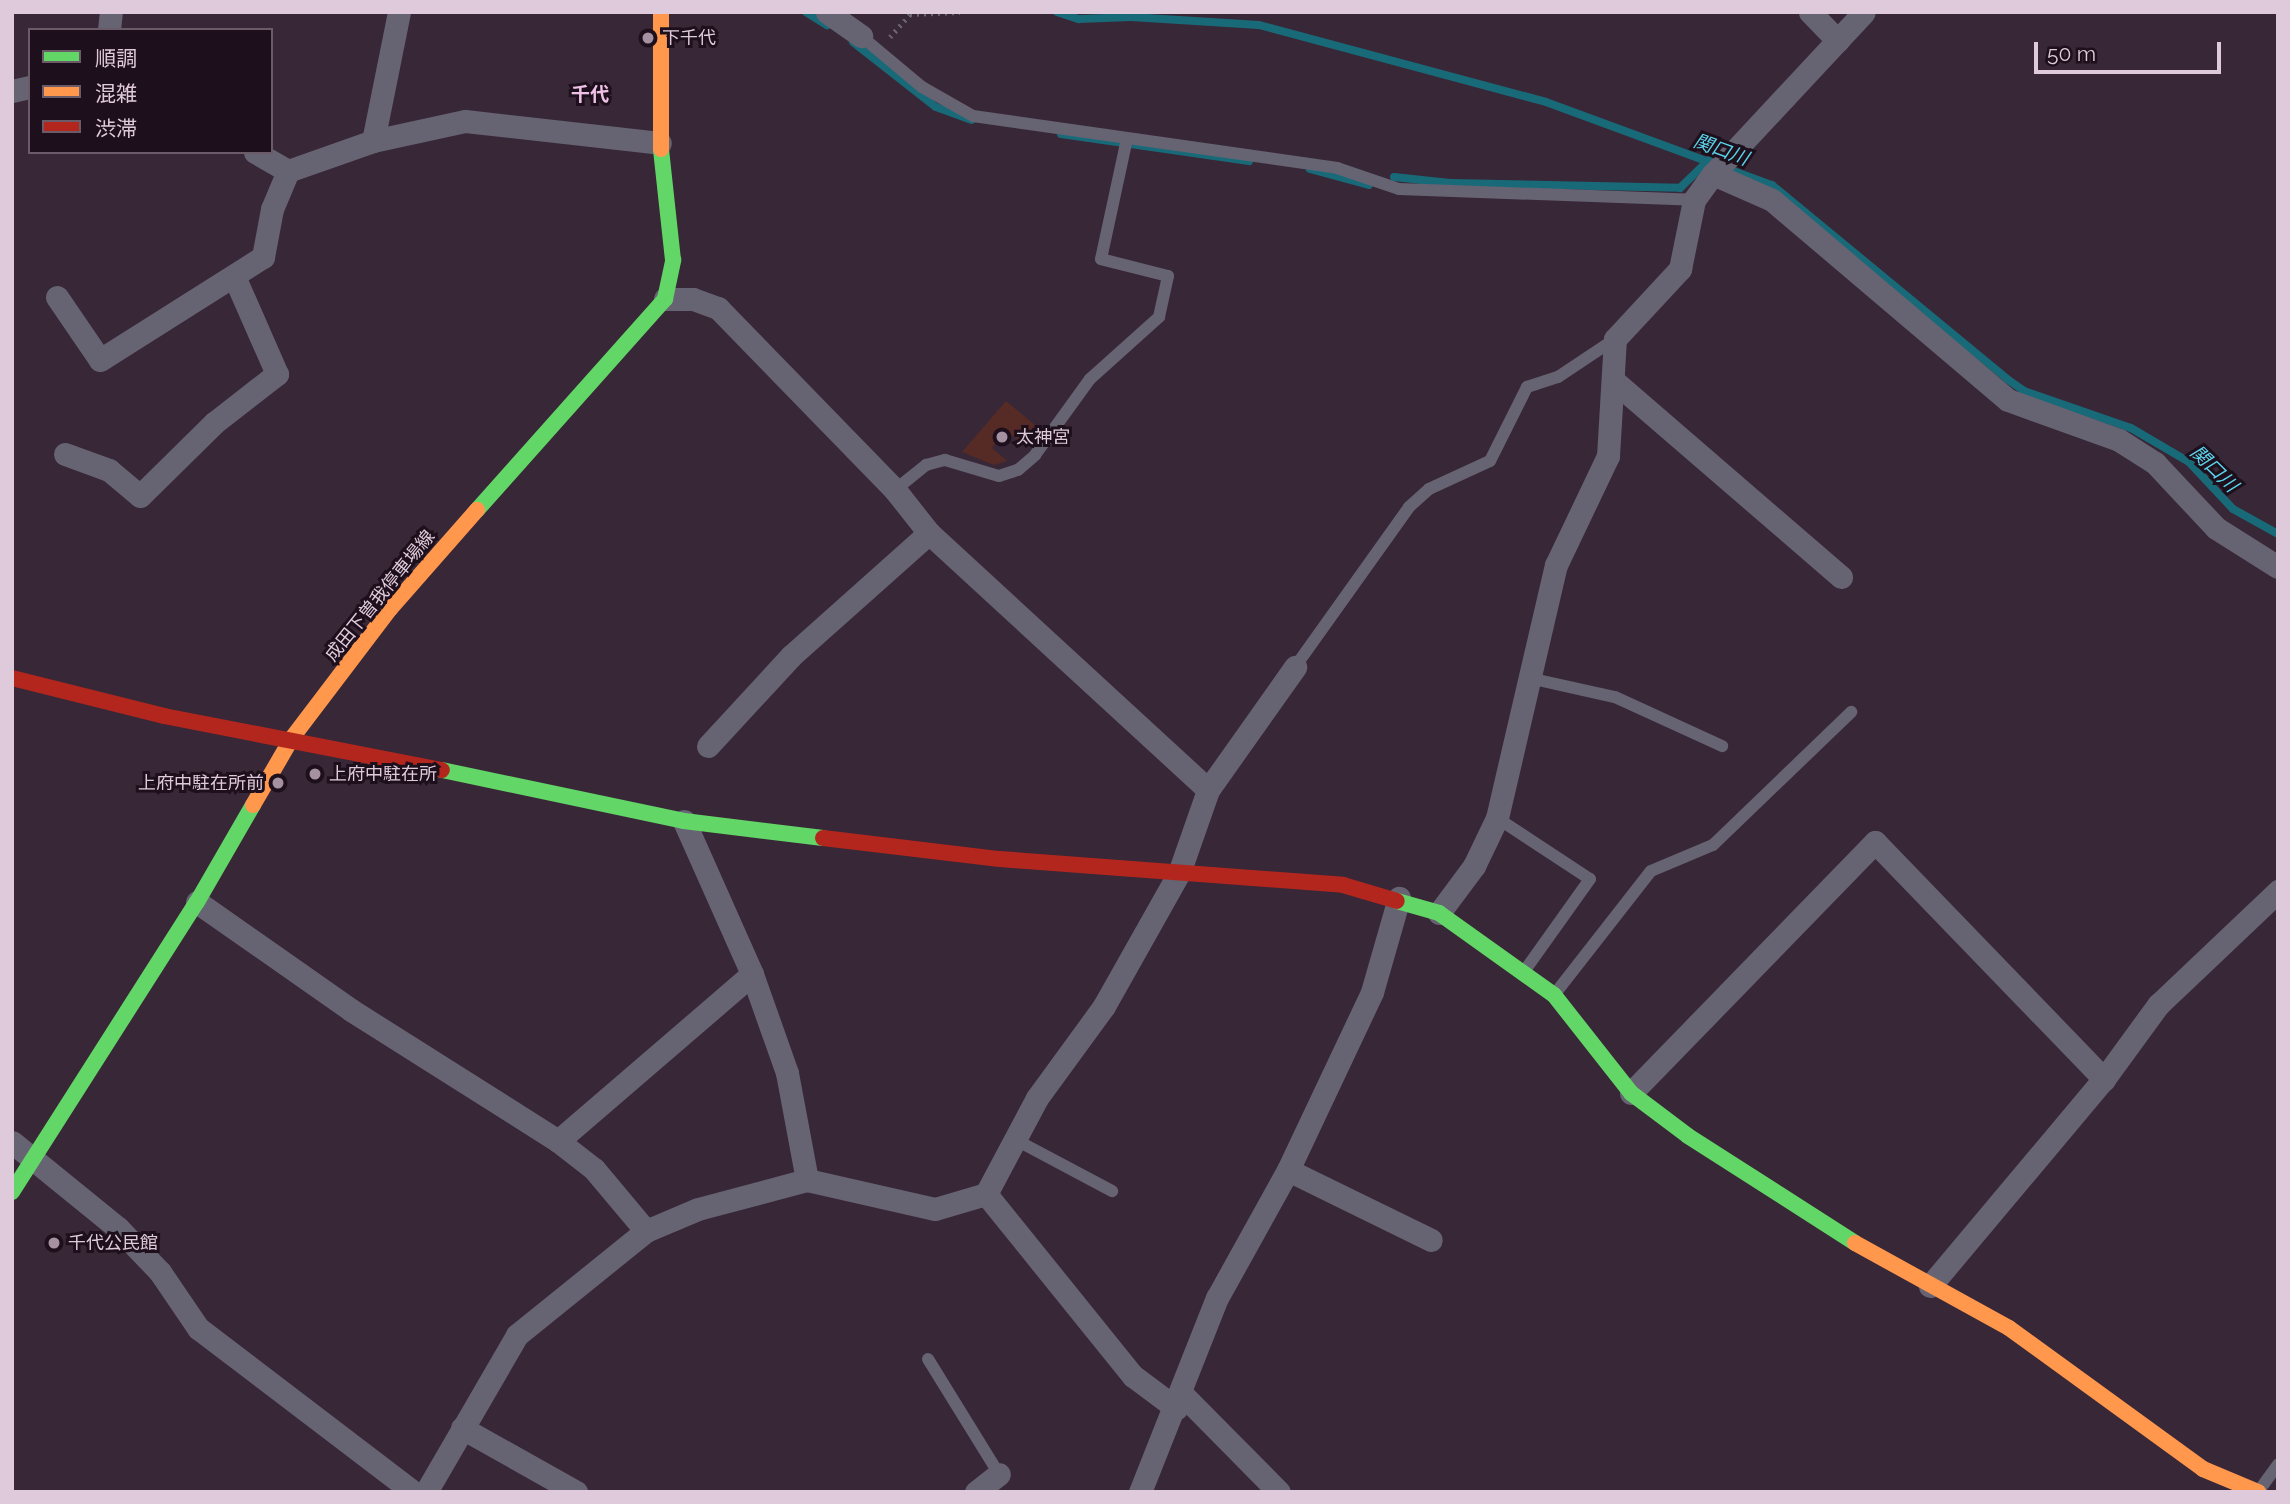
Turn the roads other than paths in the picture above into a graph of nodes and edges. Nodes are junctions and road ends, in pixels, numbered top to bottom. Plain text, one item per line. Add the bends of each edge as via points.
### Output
1 (399, 12) edge
2 (661, 12) edge
3 (827, 12) edge
4 (1810, 12) edge
5 (1864, 12) edge
6 (1838, 41) junction
7 (870, 43) joint
8 (373, 141) junction
9 (660, 143) junction
10 (1126, 145) junction
11 (258, 154) edge
12 (288, 171) junction
13 (1713, 174) junction
14 (1694, 200) junction
15 (234, 276) junction
16 (57, 298) dead end
17 (665, 299) junction
18 (1615, 339) junction
19 (1614, 381) junction
20 (65, 454) dead end
21 (895, 490) junction
22 (929, 533) junction
23 (2278, 567) edge
24 (1841, 576) dead end
25 (1296, 667) joint
26 (12, 678) edge
27 (1529, 678) junction
28 (1851, 712) dead end
29 (292, 738) junction
30 (708, 746) dead end
31 (1722, 746) dead end
32 (1208, 790) junction
33 (1497, 818) junction
34 (684, 821) junction
35 (1179, 873) junction
36 (2278, 891) edge
37 (1399, 898) junction
38 (197, 902) junction
39 (1439, 913) junction
40 (1525, 970) junction
41 (752, 974) junction
42 (1554, 995) junction
43 (2104, 1079) junction
44 (1631, 1093) junction
45 (1016, 1140) junction
46 (558, 1141) junction
47 (12, 1142) edge
48 (35, 1163) junction
49 (1288, 1170) junction
50 (807, 1180) junction
51 (1112, 1191) dead end
52 (12, 1192) edge
53 (986, 1194) junction
54 (646, 1231) junction
55 (1431, 1240) dead end
56 (1930, 1286) junction
57 (928, 1359) dead end
58 (1179, 1400) junction
59 (462, 1428) junction
60 (2278, 1464) edge
61 (999, 1474) joint
62 (413, 1492) edge
63 (426, 1492) edge
64 (576, 1492) edge
65 (976, 1492) edge
66 (1140, 1492) edge
67 (1279, 1492) edge
68 (2258, 1492) edge

1 - 8 street
2 - 9 street, 成田下曽我停車場線
3 - 7 street
4 - 6 street
5 - 6 street
6 - 13 street
7 - 10 lane via 922,87 973,116
8 - 9 street via 465,121
8 - 12 street
9 - 17 street, 成田下曽我停車場線 via 673,260
10 - 14 lane via 1337,168 1399,189
10 - 21 lane via 1101,259 1168,276 1159,317 1090,379 1035,456 1018,470 999,476 946,460 926,465
11 - 12 street
12 - 15 street via 272,209 263,257
13 - 14 street
13 - 23 street via 1772,201 2008,400 2119,440 2155,463 2216,528
14 - 18 street via 1681,269
15 - 16 street via 100,360
15 - 20 street via 277,374 214,423 140,496 109,470
17 - 21 street via 693,299 718,308
17 - 29 street, 成田下曽我停車場線 via 390,609
18 - 19 street
18 - 25 lane via 1558,377 1527,387 1490,461 1429,489 1409,508
19 - 24 street
19 - 27 street via 1608,456 1556,565
21 - 22 street
22 - 30 street via 791,656
22 - 32 street
25 - 32 street
26 - 29 street via 164,716
27 - 31 lane via 1615,697
27 - 33 street
28 - 42 lane via 1713,845 1651,871
29 - 34 street
29 - 38 street, 成田下曽我停車場線
32 - 35 street
33 - 39 street via 1475,866
33 - 40 lane via 1590,878
34 - 35 street via 1000,859
34 - 41 street
35 - 37 street via 1343,886
35 - 45 street via 1104,1006 1037,1098
36 - 43 street via 2158,1005
37 - 39 street
37 - 49 street via 1372,992
38 - 46 street via 351,1010
38 - 48 street, 成田下曽我停車場線
39 - 40 street
40 - 42 street
41 - 46 street
41 - 50 street via 787,1073
42 - 44 street
43 - 44 street via 1875,842
43 - 56 street
44 - 56 street via 1818,1222
45 - 51 lane
45 - 53 street
46 - 54 street via 594,1169
47 - 48 street
48 - 52 street, 成田下曽我停車場線
48 - 62 street via 118,1228 160,1272 198,1328
49 - 55 street
49 - 58 street via 1217,1298
50 - 53 street via 935,1209
50 - 54 street via 698,1209
53 - 58 street via 1133,1377
54 - 59 street via 517,1335
56 - 68 street via 2009,1328 2203,1469
57 - 61 lane
58 - 66 street
58 - 67 street
59 - 63 street
59 - 64 street
60 - 68 lane
61 - 65 street

